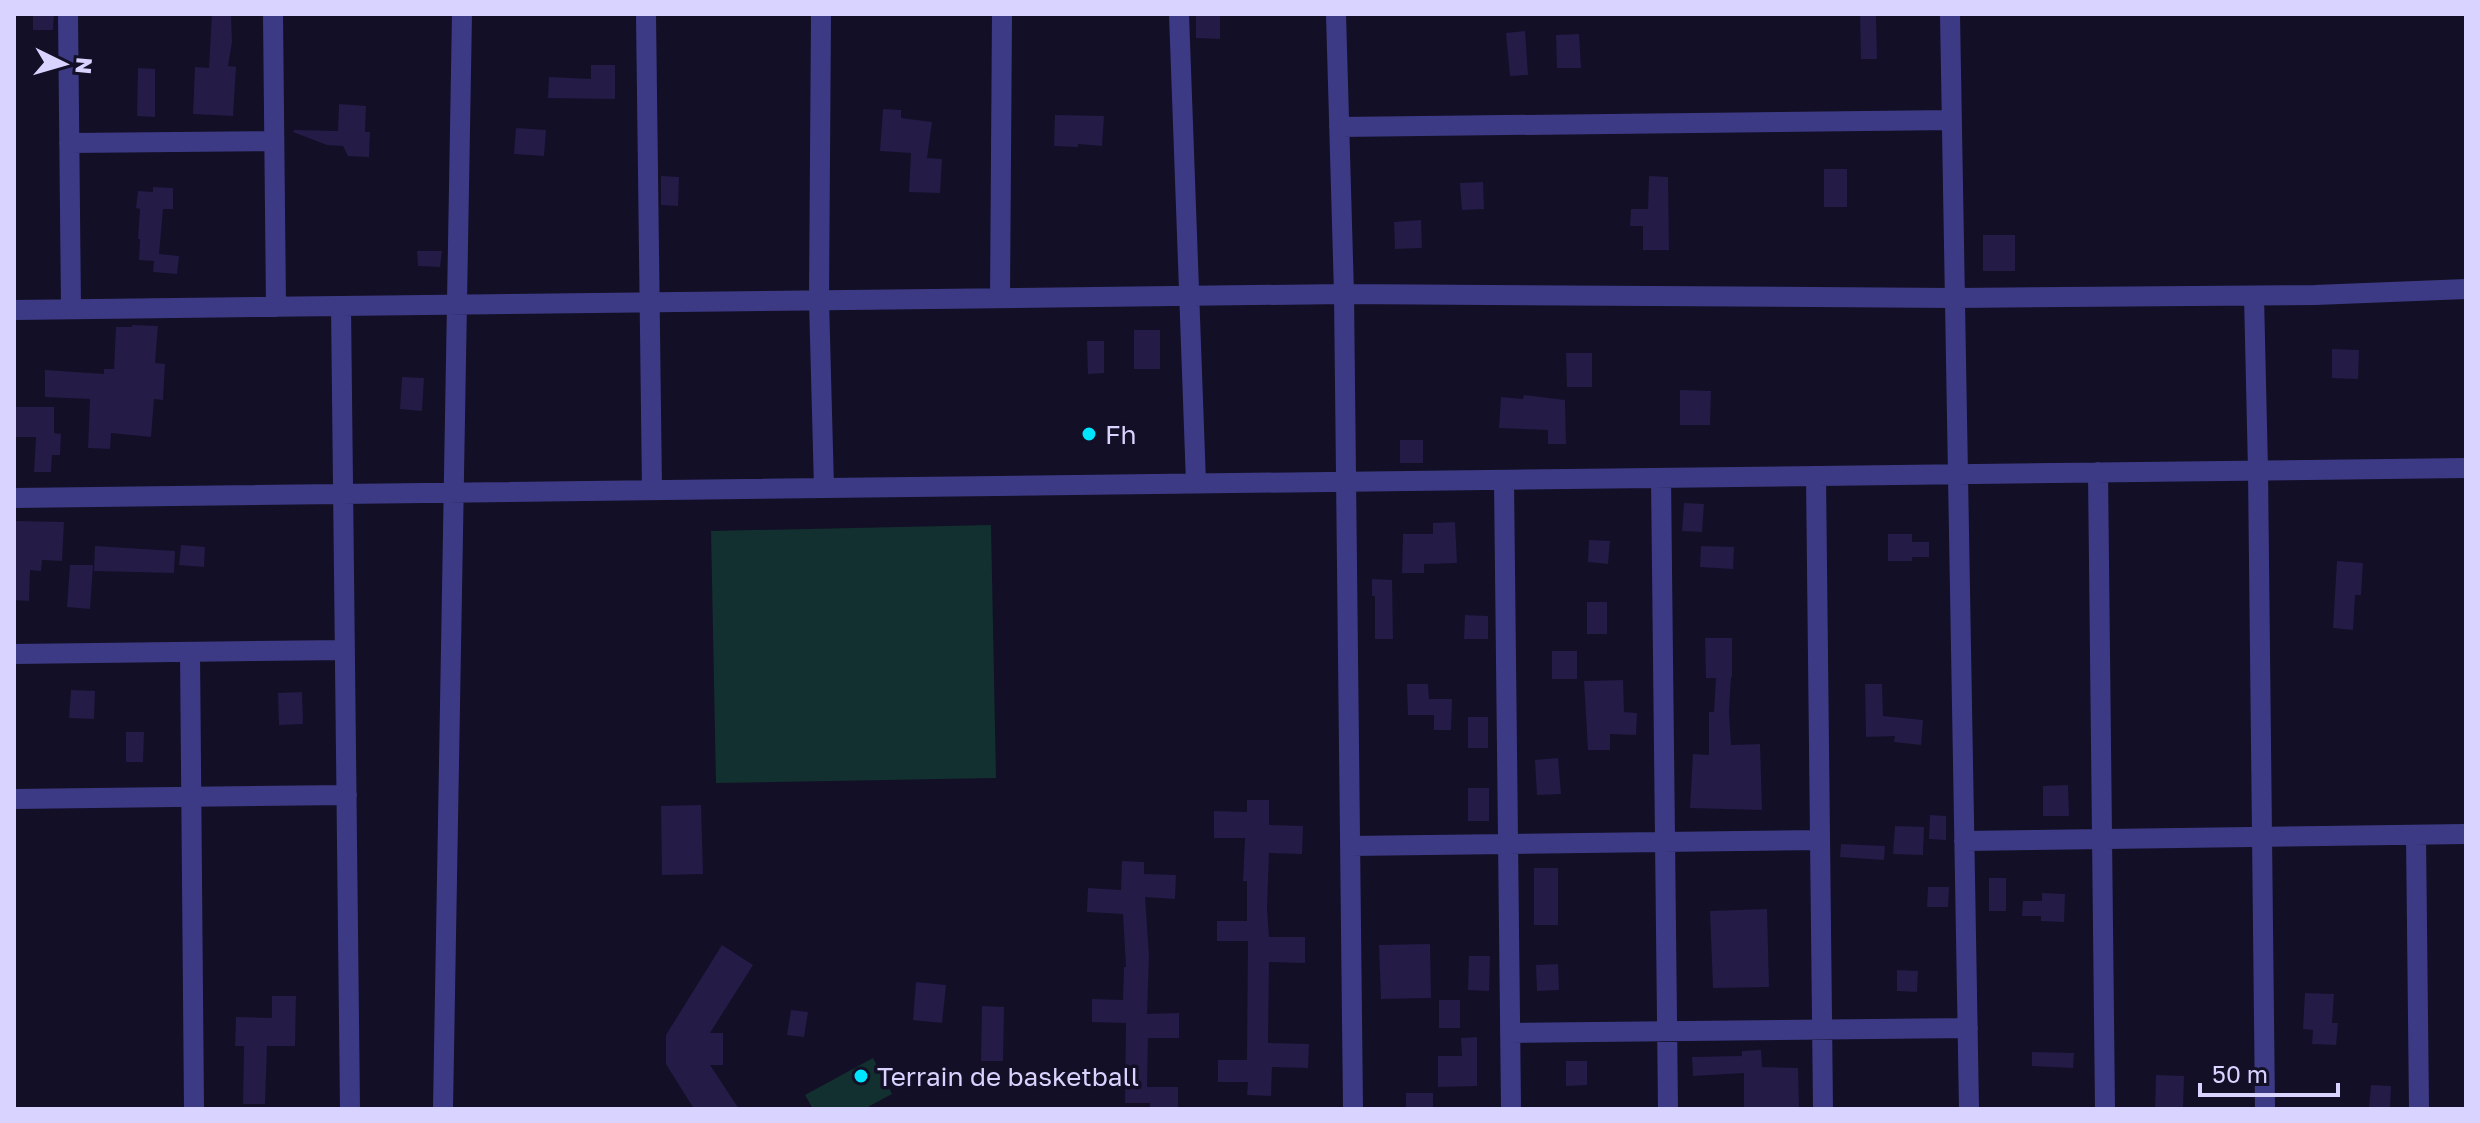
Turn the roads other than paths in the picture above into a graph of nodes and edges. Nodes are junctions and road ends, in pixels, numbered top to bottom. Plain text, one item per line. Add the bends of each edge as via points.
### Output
1 (68, 14) edge
2 (273, 14) edge
3 (462, 14) edge
4 (646, 14) edge
5 (821, 14) edge
6 (1002, 14) edge
7 (1179, 14) edge
8 (1336, 14) edge
9 (1950, 14) edge
10 (1952, 120) junction
11 (1339, 127) junction
12 (274, 141) junction
13 (69, 143) junction
14 (2466, 289) edge
15 (1344, 294) junction
16 (1189, 296) junction
17 (2254, 296) junction
18 (1000, 298) junction
19 (1955, 298) junction
20 (819, 300) junction
21 (649, 302) junction
22 (457, 305) junction
23 (341, 306) junction
24 (276, 307) junction
25 (71, 309) junction
26 (14, 310) edge
27 (2466, 468) edge
28 (2258, 470) junction
29 (2098, 472) junction
30 (1958, 475) junction
31 (1816, 476) junction
32 (1661, 478) junction
33 (1504, 480) junction
34 (1346, 482) junction
35 (1196, 483) junction
36 (824, 488) junction
37 (652, 490) junction
38 (454, 493) junction
39 (343, 494) junction
40 (14, 498) edge
41 (345, 650) junction
42 (190, 652) junction
43 (14, 654) edge
44 (347, 795) junction
45 (191, 797) junction
46 (14, 799) edge
47 (2466, 834) edge
48 (2416, 835) junction
49 (2262, 837) junction
50 (2102, 839) junction
51 (1820, 840) junction
52 (1964, 841) junction
53 (1665, 842) junction
54 (1508, 844) junction
55 (1350, 846) junction
56 (1968, 1028) junction
57 (1822, 1030) junction
58 (1667, 1031) junction
59 (1510, 1033) junction
60 (194, 1109) edge
61 (350, 1109) edge
62 (443, 1109) edge
63 (1353, 1109) edge
64 (1511, 1109) edge
65 (1668, 1109) edge
66 (1823, 1109) edge
67 (1969, 1109) edge
68 (2105, 1109) edge
69 (2265, 1109) edge
70 (2419, 1109) edge

1 - 13 street
2 - 12 street
3 - 22 street
4 - 21 street
5 - 20 street
6 - 18 street
7 - 16 street
8 - 11 street
9 - 10 street
10 - 11 street
10 - 19 street
11 - 15 street
12 - 13 street
12 - 24 street
13 - 25 street
14 - 17 street
15 - 16 street
15 - 19 street
15 - 34 street
16 - 18 street
16 - 35 street
17 - 19 street
17 - 28 street
18 - 20 street
19 - 30 street
20 - 21 street
20 - 36 street
21 - 22 street
21 - 37 street
22 - 23 street
22 - 38 street
23 - 24 street
23 - 39 street
24 - 25 street
25 - 26 street
27 - 28 street
28 - 29 street
28 - 49 street
29 - 30 street
29 - 50 street
30 - 31 street
30 - 52 street
31 - 32 street
31 - 51 street
32 - 33 street
32 - 53 street
33 - 34 street
33 - 54 street
34 - 35 street
34 - 55 street
35 - 36 street
36 - 37 street
37 - 38 street
38 - 39 street
38 - 62 street
39 - 40 street
39 - 41 street
41 - 42 street
41 - 44 street
42 - 43 street
42 - 45 street
44 - 45 street
44 - 61 street
45 - 46 street
45 - 60 street
47 - 48 street
48 - 49 street
48 - 70 street
49 - 50 street
49 - 69 street
50 - 52 street
50 - 68 street
51 - 53 street
51 - 57 street
52 - 56 street
53 - 54 street
53 - 58 street
54 - 55 street
54 - 59 street
55 - 63 street
56 - 57 street
56 - 67 street
57 - 58 street
57 - 66 street
58 - 59 street
58 - 65 street
59 - 64 street

